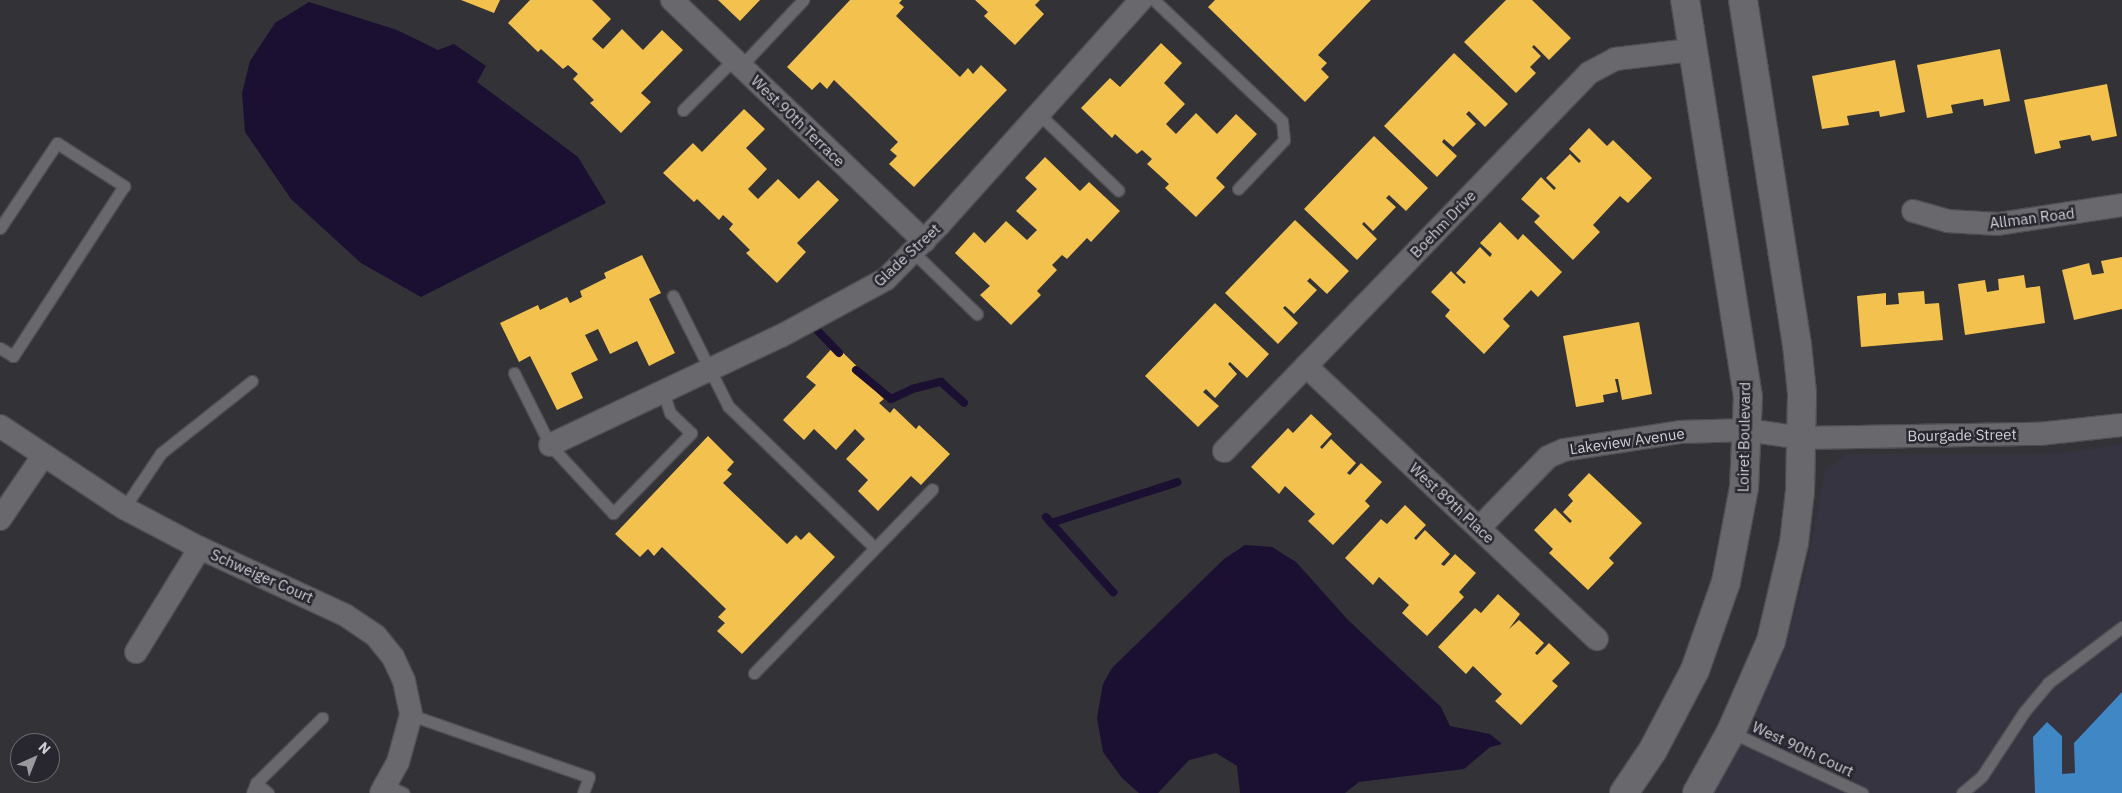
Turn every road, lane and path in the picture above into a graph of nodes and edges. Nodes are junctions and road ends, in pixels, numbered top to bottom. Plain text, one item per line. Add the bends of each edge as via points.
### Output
1 (672, 0) edge
2 (803, 0) edge
3 (1141, 0) edge
4 (1154, 0) edge
5 (1685, 0) edge
6 (1743, 0) edge
7 (1690, 50) junction
8 (737, 62) junction
9 (684, 110) dead end
10 (1039, 114) junction
11 (1238, 189) dead end
12 (1118, 190) dead end
13 (2122, 205) edge
14 (1913, 211) dead end
15 (0, 228) edge
16 (918, 247) junction
17 (673, 296) dead end
18 (977, 314) dead end
19 (0, 348) edge
20 (1306, 366) junction
21 (710, 370) junction
22 (514, 373) dead end
23 (252, 381) dead end
24 (662, 392) junction
25 (2122, 425) edge
26 (0, 426) edge
27 (1747, 430) junction
28 (1802, 438) junction
29 (550, 445) junction
30 (1224, 451) dead end
31 (43, 456) junction
32 (932, 489) dead end
33 (124, 508) junction
34 (0, 519) edge
35 (1479, 528) junction
36 (200, 548) junction
37 (875, 548) junction
38 (2122, 627) edge
39 (1597, 639) dead end
40 (136, 652) dead end
41 (754, 672) dead end
42 (411, 715) junction
43 (322, 718) dead end
44 (1731, 732) junction
45 (254, 788) edge
46 (391, 791) edge
47 (268, 793) edge
48 (583, 793) edge
49 (1624, 793) edge
50 (1697, 793) edge
51 (1862, 793) edge
52 (1962, 793) edge

1 - 8 street, West 90th Terrace
2 - 8 lane
3 - 10 street, Glade Street
4 - 11 lane via 1282,121 1284,140
5 - 7 street, Loiret Boulevard
6 - 28 street via 1796,345 1802,393
7 - 20 street, Boehm Drive via 1615,59 1589,73
7 - 27 street, Loiret Boulevard via 1742,349 1748,397
8 - 9 lane
8 - 16 street, West 90th Terrace
10 - 12 lane
10 - 16 street, Glade Street
13 - 14 street, Allman Road via 1998,224 1947,222
15 - 19 lane via 57,143 124,186 13,356
16 - 18 lane
16 - 21 street, Glade Street via 868,291
17 - 21 lane
20 - 30 street, Boehm Drive
20 - 35 street, West 89th Place
21 - 24 street, Glade Street
21 - 37 lane via 728,406
22 - 29 lane
23 - 33 lane via 161,453
24 - 29 street, Glade Street
24 - 29 lane via 670,413 691,433 613,513
25 - 28 street, Bourgade Street via 2039,434
26 - 31 street, Schweiger Court
27 - 28 street, Bourgade Street
27 - 35 street, Lakeview Avenue via 1680,432 1564,450 1548,456
27 - 49 street, Loiret Boulevard via 1744,488 1736,536 1713,624 1674,714
28 - 44 street via 1798,517 1784,595 1771,640
31 - 33 street, Schweiger Court
31 - 34 street
32 - 37 lane
33 - 36 street, Schweiger Court
35 - 39 street, West 89th Place
36 - 40 street
36 - 42 street, Schweiger Court via 320,602 376,636 393,658 404,681
37 - 41 lane
38 - 52 lane via 2048,683 2024,712 1982,776
42 - 46 street, Schweiger Court
42 - 48 lane via 589,778
43 - 45 lane
44 - 50 street
44 - 51 lane, West 90th Court
45 - 47 lane

